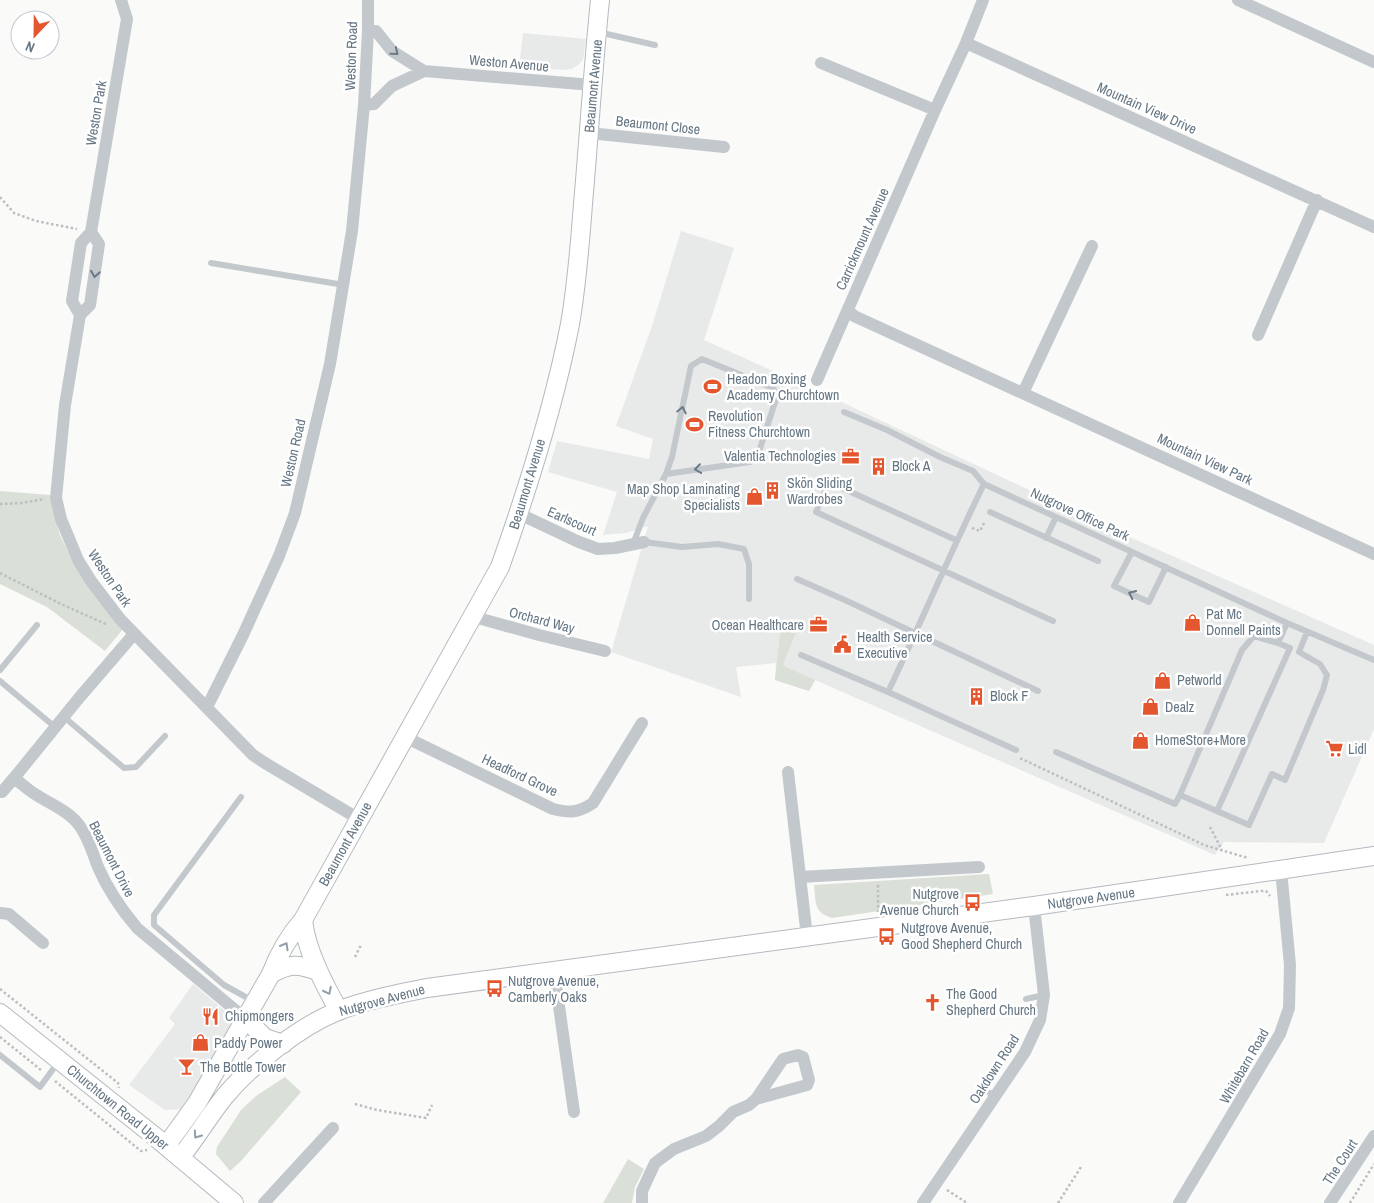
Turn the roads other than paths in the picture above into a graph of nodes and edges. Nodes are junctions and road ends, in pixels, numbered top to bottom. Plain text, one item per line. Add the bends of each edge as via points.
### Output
1 (121, 0) edge
2 (368, 0) edge
3 (600, 0) edge
4 (983, 0) edge
5 (1238, 0) edge
6 (368, 31) junction
7 (597, 32) junction
8 (966, 42) junction
9 (655, 45) dead end
10 (1374, 62) edge
11 (821, 63) dead end
12 (424, 71) junction
13 (592, 85) junction
14 (364, 105) junction
15 (935, 110) junction
16 (589, 133) junction
17 (724, 147) dead end
18 (1317, 200) junction
19 (1374, 227) edge
20 (91, 232) junction
21 (1092, 246) dead end
22 (211, 263) dead end
23 (344, 285) junction
24 (848, 310) junction
25 (80, 315) junction
26 (1258, 335) dead end
27 (817, 380) dead end
28 (1023, 393) junction
29 (844, 412) dead end
30 (666, 474) junction
31 (984, 484) junction
32 (990, 512) road end
33 (519, 515) junction
34 (1056, 517) junction
35 (1046, 538) junction
36 (956, 540) junction
37 (638, 544) junction
38 (1132, 552) junction
39 (1374, 554) edge
40 (1098, 561) dead end
41 (1166, 567) junction
42 (944, 571) junction
43 (796, 579) dead end
44 (749, 598) dead end
45 (472, 616) junction
46 (1053, 621) dead end
47 (1287, 623) junction
48 (37, 624) dead end
49 (1307, 632) junction
50 (916, 633) junction
51 (134, 634) junction
52 (1278, 643) junction
53 (1290, 648) junction
54 (605, 652) dead end
55 (1299, 652) junction
56 (801, 655) dead end
57 (1374, 660) edge
58 (0, 670) edge
59 (0, 681) edge
60 (888, 692) junction
61 (1038, 692) dead end
62 (207, 707) junction
63 (64, 717) junction
64 (642, 723) dead end
65 (55, 728) junction
66 (165, 736) dead end
67 (404, 736) junction
68 (1016, 750) dead end
69 (1056, 752) dead end
70 (788, 772) dead end
71 (14, 778) junction
72 (2, 792) dead end
73 (1180, 795) junction
74 (241, 797) dead end
75 (1217, 811) junction
76 (359, 818) junction
77 (1374, 856) edge
78 (979, 867) dead end
79 (1281, 870) junction
80 (800, 877) junction
81 (1034, 906) junction
82 (0, 913) edge
83 (303, 920) junction
84 (923, 921) junction
85 (807, 937) junction
86 (926, 940) dead end
87 (43, 943) dead end
88 (318, 971) junction
89 (554, 971) junction
90 (271, 974) junction
91 (1044, 995) junction
92 (1026, 999) dead end
93 (256, 1002) junction
94 (339, 1011) junction
95 (0, 1013) edge
96 (246, 1019) junction
97 (283, 1044) junction
98 (0, 1056) edge
99 (60, 1060) junction
100 (982, 1087) dead end
101 (995, 1097) junction
102 (756, 1099) dead end
103 (205, 1108) junction
104 (574, 1112) dead end
105 (333, 1128) dead end
106 (1374, 1136) edge
107 (166, 1146) junction
108 (180, 1158) junction
109 (234, 1203) edge
110 (264, 1203) edge
111 (642, 1203) edge
112 (923, 1203) edge
113 (1179, 1203) edge
114 (1330, 1203) edge

1 - 20 street, Weston Park via 127,19
2 - 6 street, Weston Road
3 - 7 main road, Beaumont Avenue
4 - 8 street, Carrickmount Avenue
5 - 10 street
6 -> 12 street, Weston Avenue via 376,31 392,52
6 - 14 street, Weston Road
7 - 9 lane
7 - 13 main road, Beaumont Avenue
8 - 15 street, Carrickmount Avenue
8 - 18 street, Mountain View Drive
11 - 15 street
12 - 13 street, Weston Avenue
12 - 14 street, Weston Avenue via 392,86 374,104
13 - 16 main road, Beaumont Avenue
14 - 23 street, Weston Road
15 - 24 street, Carrickmount Avenue
16 - 17 street, Beaumont Close
16 - 33 main road, Beaumont Avenue via 570,324 550,412
18 - 19 street, Mountain View Drive
18 - 26 street
20 - 25 street, Weston Park via 81,243 72,301
20 -> 25 street, Weston Park via 99,244 90,305
21 - 28 street
22 - 23 lane
23 - 62 street, Weston Road via 330,364 294,513 279,556
24 - 27 street, Carrickmount Avenue
24 - 28 street, Mountain View Park via 854,316
25 - 51 street, Weston Park via 65,405 56,498 78,560
28 - 39 street, Mountain View Park
29 - 31 lane, Nutgrove Office Park via 973,471
30 -> 30 lane via 692,366 702,359 773,388 777,396 758,455 750,462
30 - 37 lane via 643,518
31 - 34 lane, Nutgrove Office Park
31 - 36 lane
32 - 35 lane
33 - 37 street, Earlscourt via 598,549
33 - 45 main road, Beaumont Avenue via 500,567
34 - 35 lane
34 - 38 lane, Nutgrove Office Park
35 - 40 lane
36 - 42 lane
36 - 42 lane via 829,482 816,512
37 - 44 lane via 682,547 718,544 744,549 750,564
38 - 41 lane, Nutgrove Office Park
41 -> 38 lane via 1149,602 1114,586
41 - 47 lane, Nutgrove Office Park
42 - 46 lane
42 - 50 lane
43 - 50 lane
45 - 54 street, Orchard Way
45 - 67 main road, Beaumont Avenue
47 - 49 lane, Nutgrove Office Park
47 - 52 lane
48 - 58 lane
49 - 55 lane
49 - 57 lane, Nutgrove Office Park
50 - 60 lane
50 - 61 lane
51 - 62 street, Weston Park
51 - 63 street
52 - 53 lane
52 - 73 lane via 1254,636 1242,650
53 - 55 lane
53 - 75 lane
55 - 75 lane via 1320,664 1327,675 1285,780 1272,774 1249,825
56 - 60 lane
59 - 65 lane
60 - 68 lane
62 - 76 street via 259,759
63 - 65 street
63 - 66 lane via 124,768 136,767
64 - 67 street, Headford Grove via 593,803 583,810 569,812 553,808
65 - 71 street
67 - 76 main road, Beaumont Avenue
69 - 73 lane via 1175,804
70 - 80 street
71 - 72 street
71 - 96 street, Beaumont Drive via 78,823 88,838 113,897 137,928
73 - 75 lane
74 - 93 lane via 154,915 154,925 224,985
76 - 83 main road, Beaumont Avenue
77 - 79 main road, Nutgrove Avenue
78 - 80 street
79 - 81 main road, Nutgrove Avenue
79 - 113 street, Whitebarn Road via 1290,966 1288,1008 1280,1034
80 - 85 street
81 - 84 main road, Nutgrove Avenue
81 - 91 street, Oakdown Road
82 - 87 street via 9,914
83 - 88 main road
90 -> 83 main road, Beaumont Avenue via 292,932
84 - 85 main road, Nutgrove Avenue
84 - 86 lane
85 - 89 main road, Nutgrove Avenue
88 - 90 main road via 297,965
88 -> 94 main road
89 - 94 main road, Nutgrove Avenue via 427,988
89 - 104 street
90 - 93 main road, Beaumont Avenue
91 - 92 lane
91 - 101 street, Oakdown Road via 1040,1020 1025,1052
93 - 96 main road, Beaumont Avenue
94 - 97 main road, Nutgrove Avenue via 317,1021
95 - 99 main road, Churchtown Road Upper
96 - 97 main road via 265,1038
96 - 103 main road, Beaumont Avenue
97 - 103 main road, Nutgrove Avenue
98 - 99 lane via 40,1087
99 - 107 main road, Churchtown Road Upper
100 - 101 lane
101 - 112 street, Oakdown Road
102 - 111 street via 733,1112 706,1136 674,1149 654,1163 642,1190
103 - 107 main road, Beaumont Avenue
103 -> 108 main road, Nutgrove Avenue via 195,1139
105 - 110 street
106 - 114 street, The Court
107 - 108 main road, Churchtown Road Upper
108 - 109 main road, Churchtown Road Upper

